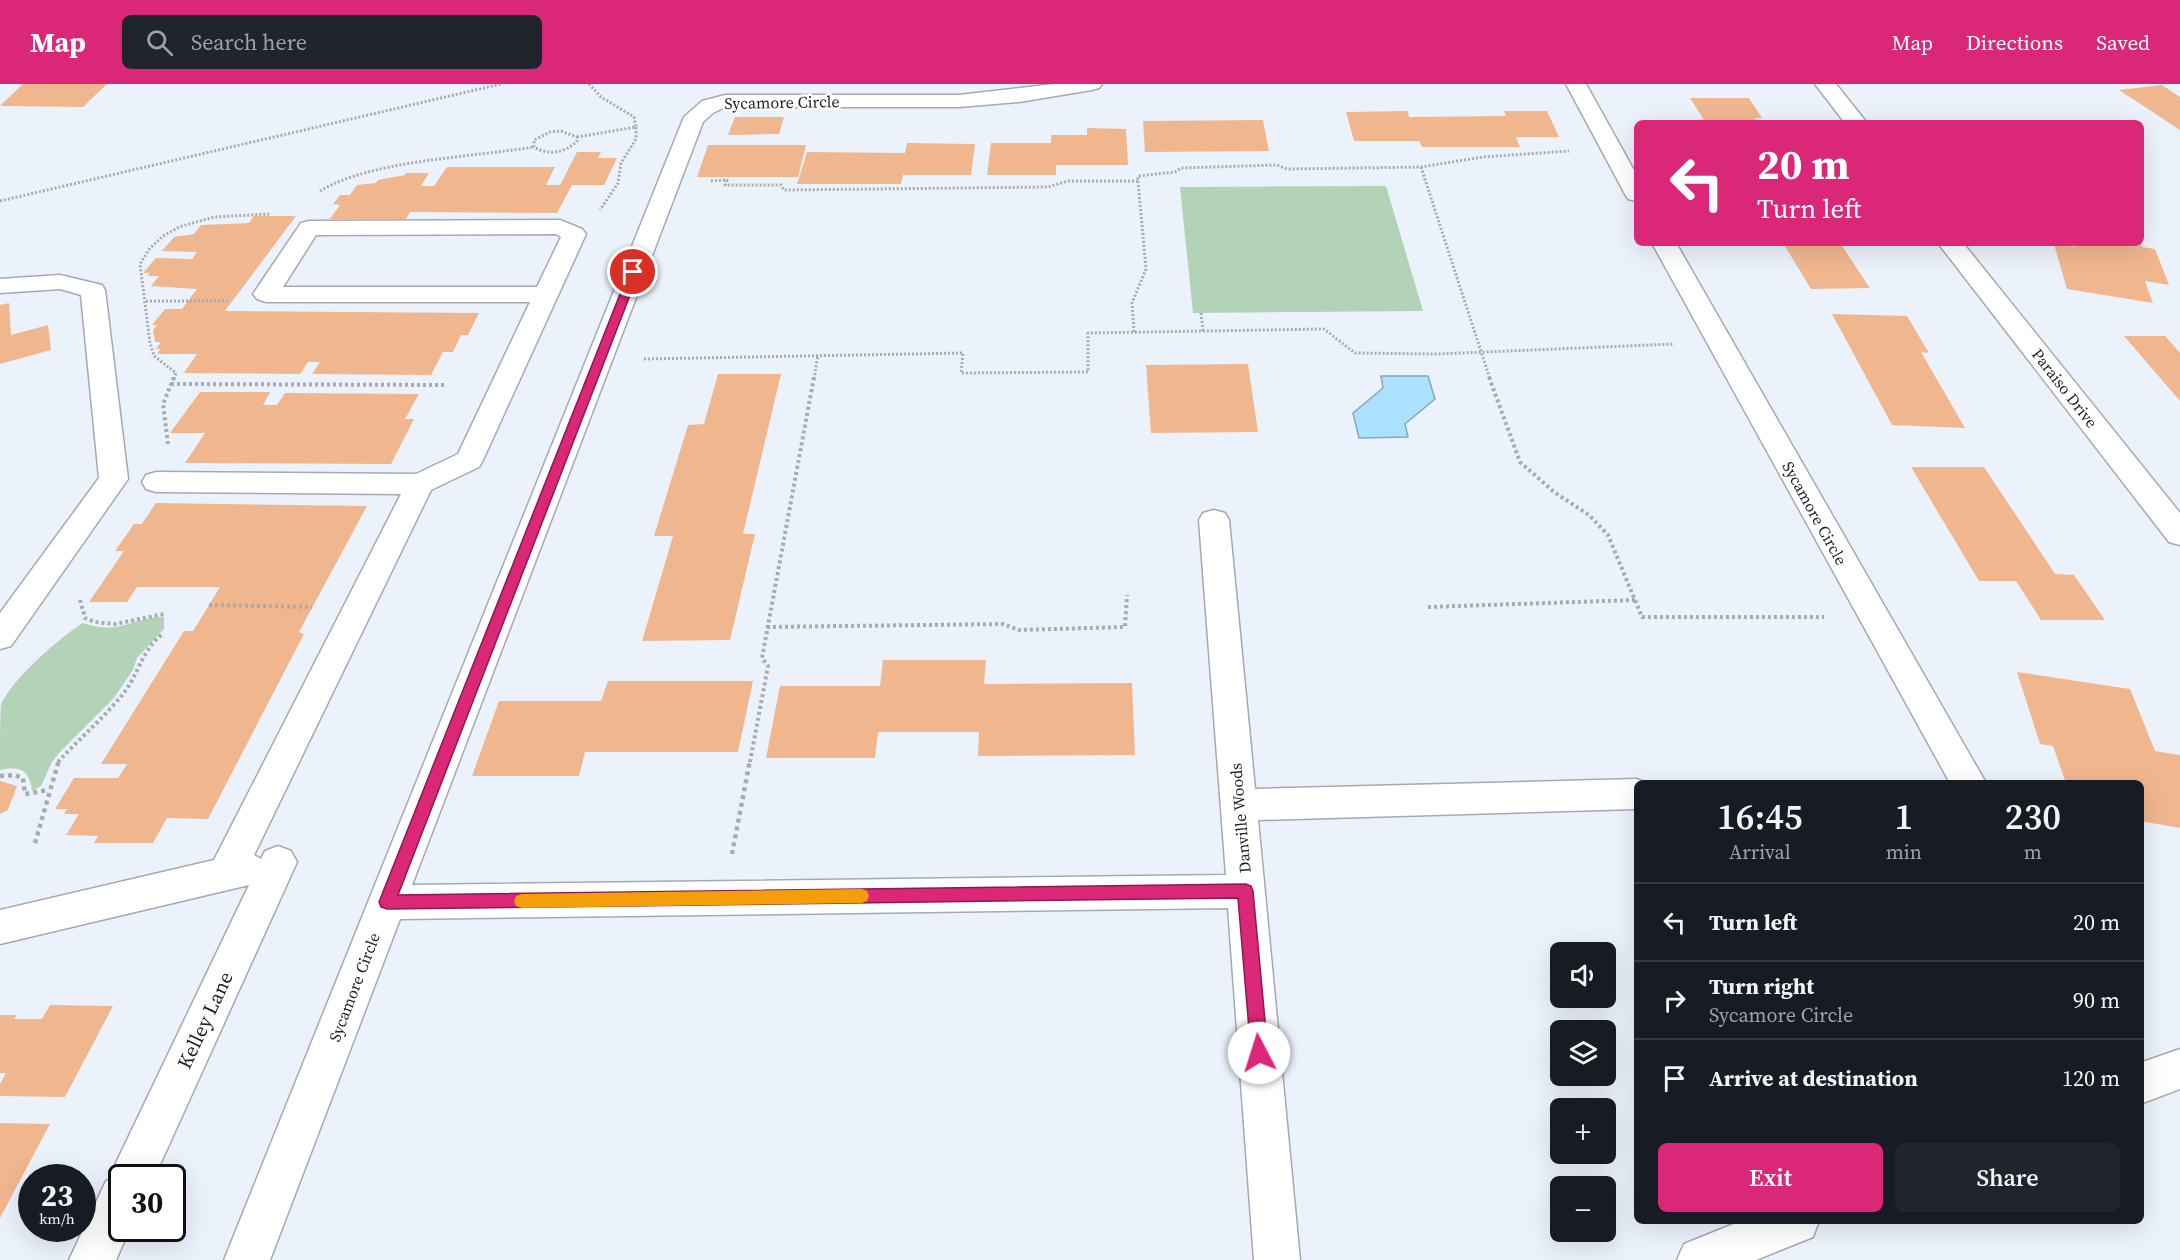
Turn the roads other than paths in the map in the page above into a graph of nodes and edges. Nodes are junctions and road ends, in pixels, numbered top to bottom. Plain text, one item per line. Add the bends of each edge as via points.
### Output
1 (1092, 84) edge
2 (1576, 84) edge
3 (1825, 84) edge
4 (1854, 120) edge
5 (1634, 190) edge
6 (1666, 246) edge
7 (1952, 246) edge
8 (0, 286) edge
9 (546, 295) junction
10 (160, 482) road end
11 (420, 484) junction
12 (1214, 520) dead end
13 (2178, 529) edge
14 (0, 637) edge
15 (1966, 780) edge
16 (1634, 794) edge
17 (1239, 805) junction
18 (226, 874) junction
19 (1246, 891) junction
20 (387, 902) junction
21 (0, 927) edge
22 (2180, 1069) edge
23 (2144, 1082) edge
24 (138, 1164) edge
25 (1790, 1224) edge
26 (108, 1226) edge
27 (92, 1260) edge
28 (247, 1260) edge
29 (1277, 1260) edge
30 (1700, 1260) edge

1 - 20 street, Sycamore Circle via 959,101 725,101 700,111 668,182
2 - 5 street
3 - 4 street
6 - 15 street, Sycamore Circle
7 - 13 street, Paraiso Drive
8 - 14 street via 60,282 93,290 114,478
9 - 9 street via 574,234 560,227 309,228 266,294
9 - 11 street via 469,460
10 - 11 street
11 - 18 street
12 - 17 street, Danville Woods
16 - 17 street
17 - 19 street, Danville Woods
18 - 21 street
18 - 24 street, Kelley Lane via 278,862
19 - 20 street
19 - 29 street, Danville Woods
20 - 28 street, Sycamore Circle
22 - 23 street
25 - 30 street
26 - 27 street

